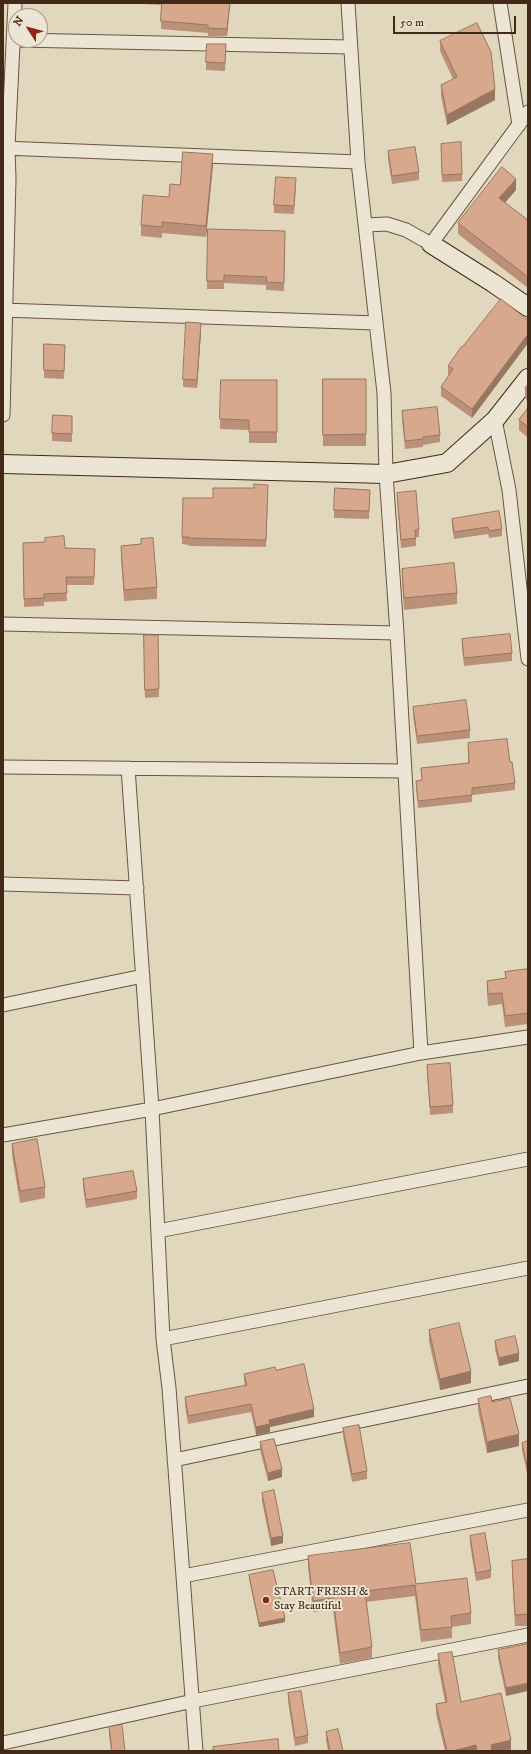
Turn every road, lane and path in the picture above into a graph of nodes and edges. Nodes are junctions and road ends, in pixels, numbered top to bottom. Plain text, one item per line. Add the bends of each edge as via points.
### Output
1 (348, 3) edge
2 (500, 3) edge
3 (48, 41) edge
4 (350, 47) junction
5 (12, 48) edge
6 (528, 112) edge
7 (519, 124) junction
8 (5, 148) edge
9 (358, 162) junction
10 (366, 225) junction
11 (431, 244) junction
12 (528, 307) edge
13 (5, 310) edge
14 (376, 323) junction
15 (528, 378) edge
16 (3, 416) edge
17 (495, 420) junction
18 (3, 464) edge
19 (386, 474) junction
20 (3, 624) edge
21 (397, 632) junction
22 (528, 660) edge
23 (3, 767) edge
24 (128, 768) junction
25 (405, 770) junction
26 (3, 884) edge
27 (137, 888) junction
28 (143, 976) junction
29 (3, 1005) edge
30 (528, 1037) edge
31 (421, 1053) junction
32 (152, 1109) junction
33 (3, 1135) edge
34 (528, 1158) edge
35 (158, 1231) junction
36 (528, 1268) edge
37 (163, 1339) junction
38 (528, 1386) edge
39 (174, 1460) junction
40 (528, 1510) edge
41 (183, 1576) junction
42 (528, 1636) edge
43 (193, 1701) junction
44 (3, 1743) edge
45 (196, 1751) edge

1 - 4 street
2 - 7 street
3 - 4 street
4 - 9 street
5 - 8 street
6 - 7 street
7 - 11 street
8 - 9 street
8 - 13 street via 10,179
9 - 10 street
10 - 11 street via 387,224 406,230
10 - 14 street
11 - 12 street
13 - 14 street
13 - 16 street
14 - 19 street via 384,393
15 - 17 street
17 - 19 street via 447,463
17 - 22 street via 509,490
18 - 19 street
19 - 21 street
20 - 21 street
21 - 25 street
23 - 24 street
24 - 25 street
24 - 27 street
25 - 31 street
26 - 27 street
27 - 28 street
28 - 29 street
28 - 32 street
30 - 31 street
31 - 32 street
32 - 33 street
32 - 35 street
34 - 35 street
35 - 37 street
36 - 37 street
37 - 39 street
38 - 39 street
39 - 41 street
40 - 41 street
41 - 43 street
42 - 43 street
43 - 44 street
43 - 45 street

